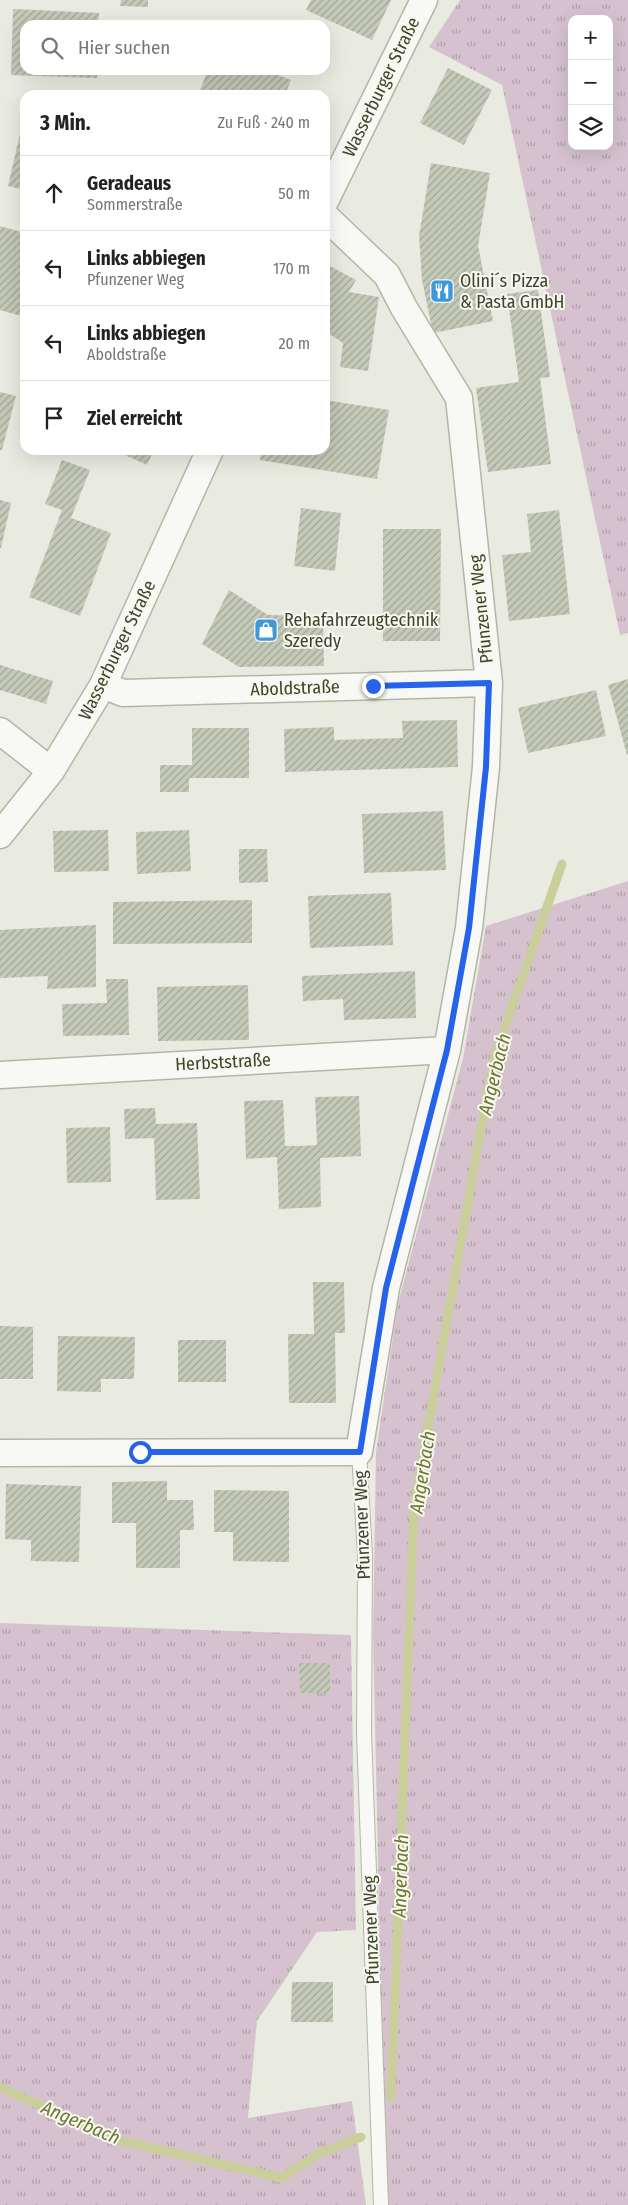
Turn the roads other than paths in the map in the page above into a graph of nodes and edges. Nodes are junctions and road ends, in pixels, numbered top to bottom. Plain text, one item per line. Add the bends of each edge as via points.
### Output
1 (424, 0) edge
2 (330, 191) edge
3 (330, 221) edge
4 (208, 455) edge
5 (489, 683) junction
6 (103, 685) junction
7 (0, 730) edge
8 (51, 771) junction
9 (0, 835) edge
10 (447, 1050) junction
11 (0, 1075) edge
12 (0, 1452) edge
13 (360, 1452) junction
14 (381, 2205) edge

1 - 2 street, Wasserburger Straße
3 - 5 street, Pfunzener Weg via 388,275 404,308 459,398
4 - 6 street, Wasserburger Straße
5 - 6 street, Aboldstraße via 123,693
5 - 10 street, Pfunzener Weg via 486,767 469,928
6 - 8 street, Wasserburger Straße
7 - 8 street
8 - 9 street, Wasserburger Straße
10 - 11 street, Herbststraße
10 - 13 street, Pfunzener Weg via 386,1288
12 - 13 street
13 - 14 lane, Pfunzener Weg via 365,1555 364,1733

